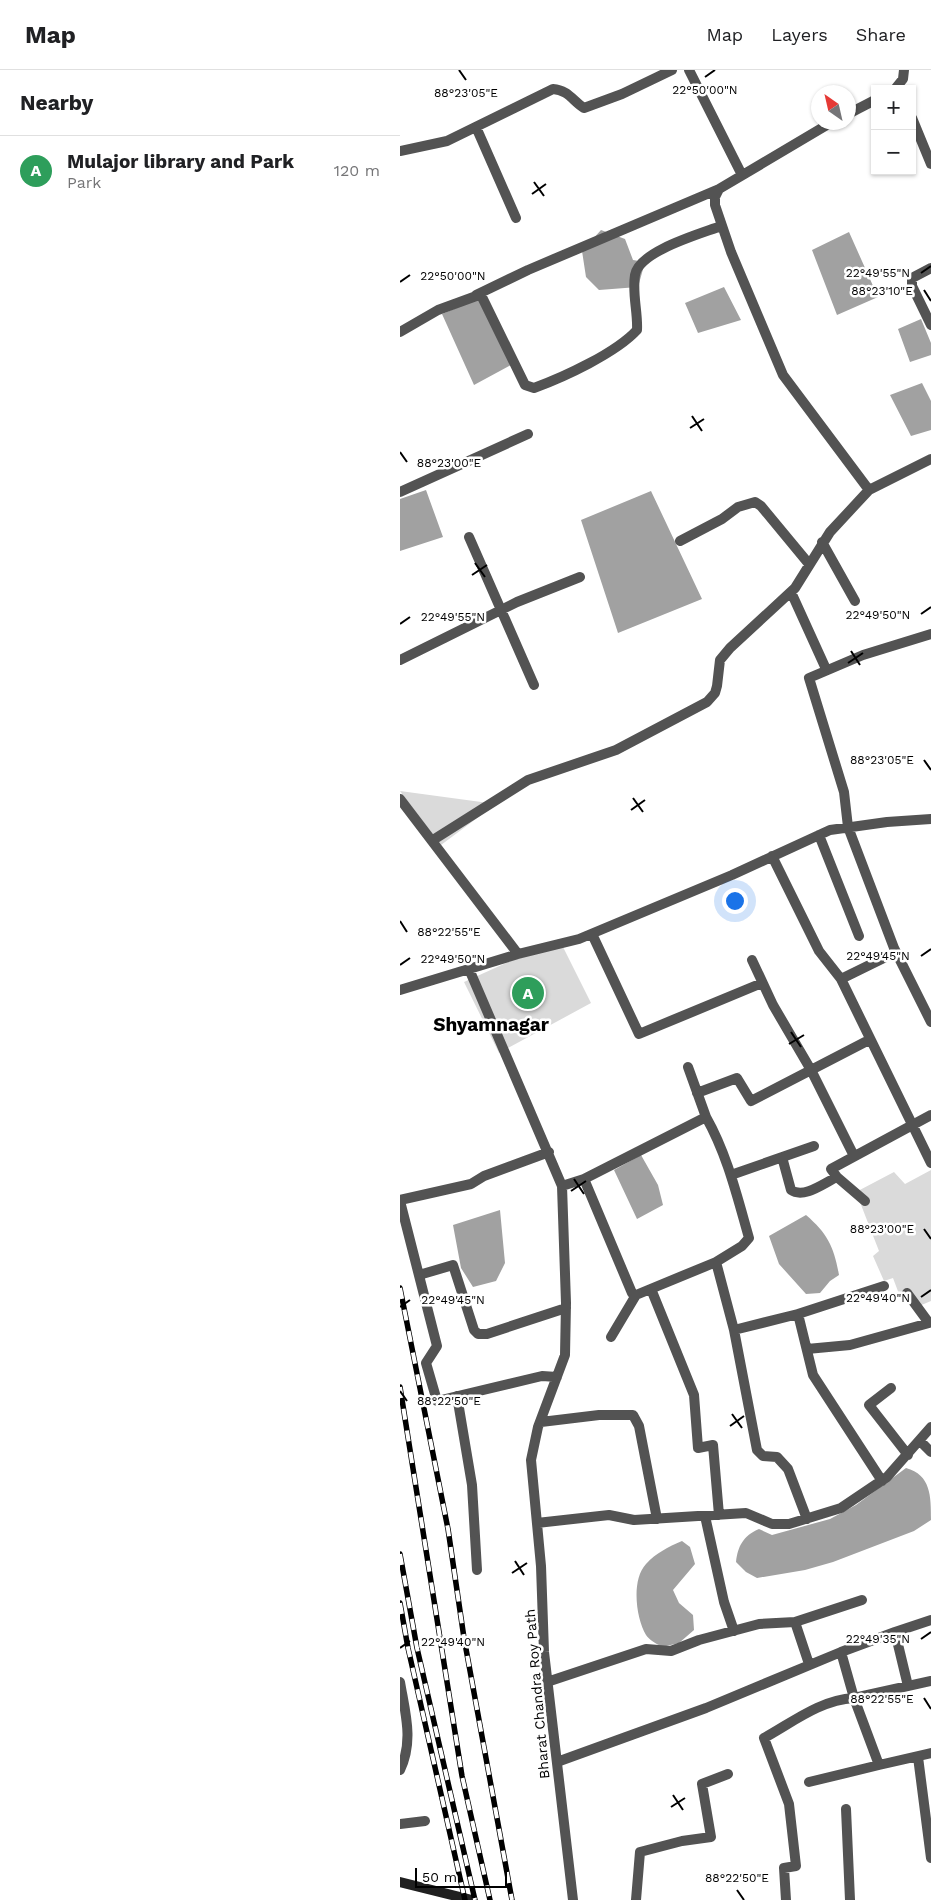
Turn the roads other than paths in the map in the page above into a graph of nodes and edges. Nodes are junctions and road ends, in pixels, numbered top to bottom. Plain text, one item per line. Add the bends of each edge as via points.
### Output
1 (672, 70) edge
2 (689, 70) edge
3 (904, 70) edge
4 (900, 85) edge
5 (871, 102) edge
6 (856, 110) edge
7 (476, 127) junction
8 (916, 128) edge
9 (818, 130) edge
10 (400, 151) edge
11 (931, 164) edge
12 (742, 175) junction
13 (720, 189) junction
14 (516, 218) dead end
15 (721, 226) junction
16 (931, 268) edge
17 (476, 295) junction
18 (931, 325) edge
19 (400, 332) edge
20 (528, 434) dead end
21 (931, 459) edge
22 (869, 490) junction
23 (400, 492) edge
24 (469, 537) dead end
25 (680, 541) dead end
26 (822, 542) junction
27 (809, 564) junction
28 (580, 577) dead end
29 (791, 592) junction
30 (855, 601) dead end
31 (502, 609) junction
32 (931, 634) edge
33 (400, 660) edge
34 (826, 669) junction
35 (534, 685) dead end
36 (400, 799) edge
37 (931, 819) edge
38 (848, 827) junction
39 (820, 834) junction
40 (433, 840) junction
41 (772, 856) junction
42 (592, 934) junction
43 (859, 936) dead end
44 (896, 952) junction
45 (518, 954) junction
46 (752, 960) dead end
47 (469, 969) junction
48 (841, 979) junction
49 (762, 982) junction
50 (400, 990) edge
51 (931, 1022) edge
52 (869, 1040) junction
53 (688, 1067) dead end
54 (812, 1070) junction
55 (698, 1093) junction
56 (931, 1115) edge
57 (706, 1117) junction
58 (912, 1125) junction
59 (814, 1146) dead end
60 (549, 1152) junction
61 (854, 1156) junction
62 (782, 1157) junction
63 (931, 1163) edge
64 (730, 1175) junction
65 (836, 1177) junction
66 (584, 1180) junction
67 (562, 1186) junction
68 (400, 1200) edge
69 (865, 1201) dead end
70 (716, 1262) junction
71 (419, 1275) junction
72 (884, 1286) dead end
73 (651, 1289) junction
74 (907, 1293) dead end
75 (636, 1295) junction
76 (566, 1308) junction
77 (798, 1314) junction
78 (734, 1330) junction
79 (611, 1337) dead end
80 (807, 1349) junction
81 (557, 1377) junction
82 (891, 1388) dead end
83 (457, 1396) junction
84 (541, 1422) junction
85 (931, 1427) edge
86 (920, 1441) junction
87 (931, 1452) edge
88 (908, 1455) junction
89 (882, 1481) junction
90 (719, 1515) junction
91 (705, 1516) junction
92 (657, 1519) junction
93 (807, 1519) junction
94 (537, 1523) junction
95 (477, 1570) dead end
96 (862, 1600) dead end
97 (931, 1620) edge
98 (795, 1622) junction
99 (734, 1630) junction
100 (895, 1632) junction
101 (842, 1652) junction
102 (809, 1664) junction
103 (931, 1681) edge
104 (400, 1682) edge
105 (547, 1682) junction
106 (908, 1686) junction
107 (854, 1698) junction
108 (931, 1753) edge
109 (918, 1757) junction
110 (557, 1762) junction
111 (879, 1765) junction
112 (400, 1770) edge
113 (728, 1774) dead end
114 (809, 1782) dead end
115 (846, 1809) dead end
116 (425, 1821) dead end
117 (400, 1824) edge
118 (931, 1858) edge
119 (400, 1882) edge
120 (472, 1900) edge
121 (573, 1900) edge
122 (636, 1900) edge
123 (786, 1900) edge
124 (850, 1900) edge

1 - 7 street via 584,108 566,92 553,88
2 - 12 street
3 - 4 street
5 - 6 street
7 - 10 street via 447,140
7 - 14 street
8 - 11 street
9 - 12 street
12 - 13 street
13 - 15 street via 714,205
13 - 17 street
15 - 17 street via 648,257 638,268 635,275 637,330 634,334 599,357 534,388 525,385 482,298
15 - 22 street via 783,375
16 - 18 street via 912,278 912,286
17 - 19 street via 438,310
20 - 23 street
21 - 22 street
22 - 26 street
24 - 31 street
25 - 27 street via 738,507 755,502
26 - 27 street
26 - 30 street
27 - 29 street
28 - 31 street
29 - 34 street
29 - 40 street via 720,660 715,693 707,702 616,750 528,780
31 - 33 street
31 - 35 street
32 - 34 street
34 - 38 street via 809,678 844,792
36 - 40 street
37 - 38 street
38 - 39 street
38 - 44 street
39 - 41 street
39 - 43 street
40 - 45 street
41 - 42 street
41 - 48 street via 819,951
42 - 45 street
42 - 49 street via 639,1034
44 - 48 street
44 - 51 street
45 - 47 street
46 - 49 street
47 - 50 street
47 - 60 street, Bharat Chandra Roy Path
48 - 52 street
49 - 54 street
52 - 54 street
52 - 58 street
53 - 55 street
54 - 55 street via 751,1101 737,1078
54 - 61 street
55 - 57 street
56 - 58 street
57 - 64 street via 719,1138
57 - 66 street
58 - 61 street
58 - 63 street
59 - 62 street
60 - 67 street, Bharat Chandra Roy Path
60 - 68 street via 471,1184
61 - 65 street via 831,1169
62 - 64 street
62 - 65 street via 791,1190 796,1193 803,1193
64 - 70 street via 749,1238
65 - 69 street
66 - 67 street
66 - 75 street
67 - 76 street, Bharat Chandra Roy Path
68 - 71 street
70 - 73 street
70 - 78 street
71 - 76 street via 453,1265 478,1334
71 - 83 street via 437,1346 426,1363 437,1401
72 - 77 street
73 - 75 street
73 - 90 street via 694,1396 698,1448 713,1445
74 - 80 street via 929,1323 850,1345
75 - 79 street
76 - 81 street, Bharat Chandra Roy Path via 565,1355
77 - 78 street
77 - 80 street
78 - 93 street via 757,1450 763,1456 776,1458 788,1469
80 - 89 street via 813,1375
81 - 83 street via 542,1376
81 - 84 street, Bharat Chandra Roy Path
82 - 88 street via 870,1405
83 - 95 street via 472,1485
84 - 92 street via 599,1415 633,1415 640,1426
84 - 94 street, Bharat Chandra Roy Path via 531,1460
85 - 86 street
86 - 87 street
86 - 88 street
88 - 89 street
89 - 93 street via 842,1508
90 - 91 street
90 - 93 street via 746,1513 772,1524
91 - 92 street
91 - 99 street via 724,1602
92 - 94 street via 634,1520 609,1515
94 - 105 street, Bharat Chandra Roy Path
96 - 98 street
97 - 100 street
98 - 99 street via 759,1624
98 - 102 street
99 - 105 street via 671,1651 646,1649
100 - 101 street
100 - 106 street
101 - 102 street
101 - 107 street
102 - 110 street via 706,1708
103 - 106 street
104 - 112 street via 409,1732 406,1758
105 - 110 street, Bharat Chandra Roy Path
106 - 107 street
107 - 111 street
107 - 123 street via 819,1706 764,1738 788,1804 796,1866 784,1868
108 - 109 street
109 - 111 street
109 - 118 street
110 - 121 street, Bharat Chandra Roy Path
111 - 114 street
113 - 122 street via 702,1784 711,1837 682,1840 640,1852
115 - 124 street
116 - 117 street
119 - 120 street

